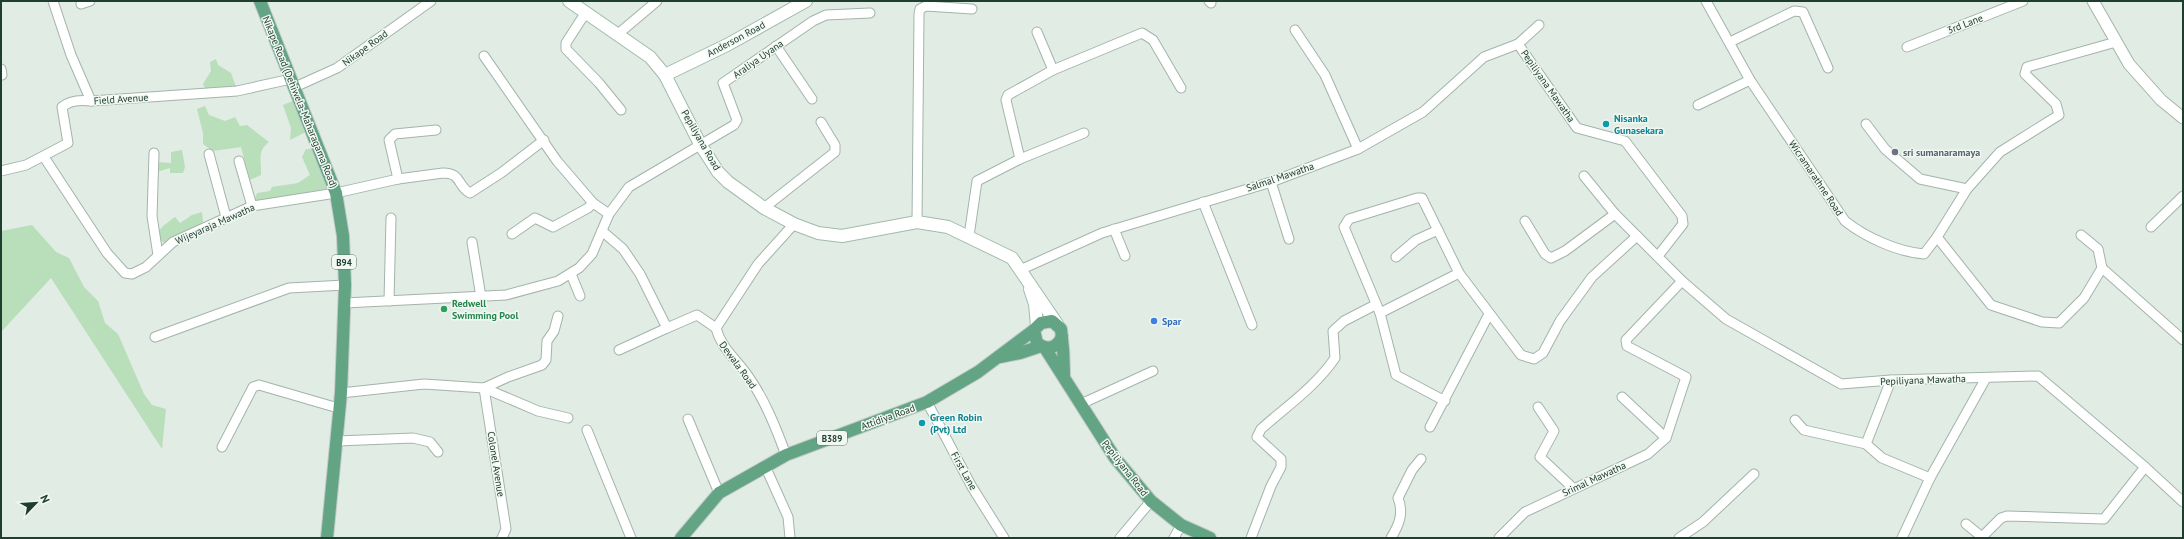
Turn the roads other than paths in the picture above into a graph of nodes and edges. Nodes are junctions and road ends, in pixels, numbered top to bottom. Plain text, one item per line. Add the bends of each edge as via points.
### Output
1 (53, 1) edge
2 (90, 1) edge
3 (260, 1) edge
4 (431, 1) edge
5 (571, 1) edge
6 (657, 1) edge
7 (1706, 1) edge
8 (2024, 1) edge
9 (2093, 1) edge
10 (802, 2) edge
11 (81, 4) dead end
12 (972, 9) dead end
13 (586, 12) junction
14 (870, 13) dead end
15 (1539, 25) dead end
16 (1294, 30) dead end
17 (1037, 32) dead end
18 (618, 34) junction
19 (1730, 42) junction
20 (2116, 42) junction
21 (1518, 44) junction
22 (776, 46) junction
23 (1907, 47) dead end
24 (484, 56) dead end
25 (1828, 68) dead end
26 (1053, 70) junction
27 (665, 75) junction
28 (1750, 80) junction
29 (293, 83) junction
30 (1181, 88) dead end
31 (812, 99) dead end
32 (91, 101) junction
33 (1698, 105) dead end
34 (621, 110) dead end
35 (2183, 118) edge
36 (821, 122) dead end
37 (1866, 124) dead end
38 (436, 130) dead end
39 (1084, 133) dead end
40 (544, 140) junction
41 (700, 144) junction
42 (1358, 149) junction
43 (154, 153) dead end
44 (209, 154) dead end
45 (44, 158) junction
46 (1020, 159) junction
47 (239, 161) dead end
48 (1, 171) edge
49 (1584, 176) dead end
50 (398, 179) junction
51 (1271, 182) junction
52 (1967, 189) junction
53 (336, 193) junction
54 (2183, 196) edge
55 (1203, 202) junction
56 (593, 203) junction
57 (252, 206) junction
58 (764, 208) junction
59 (609, 214) junction
60 (1615, 214) junction
61 (226, 217) junction
62 (391, 218) dead end
63 (1525, 221) dead end
64 (917, 222) junction
65 (794, 224) junction
66 (2151, 227) dead end
67 (1114, 229) junction
68 (1438, 230) junction
69 (602, 232) junction
70 (512, 234) dead end
71 (2081, 235) dead end
72 (969, 236) junction
73 (1637, 236) junction
74 (1937, 237) junction
75 (1289, 239) dead end
76 (472, 242) dead end
77 (158, 255) junction
78 (1125, 256) dead end
79 (1658, 256) junction
80 (1396, 257) dead end
81 (2102, 268) junction
82 (1020, 270) junction
83 (1459, 273) junction
84 (571, 274) junction
85 (1682, 281) junction
86 (1028, 284) junction
87 (345, 285) junction
88 (580, 296) dead end
89 (481, 297) junction
90 (388, 301) junction
91 (344, 303) junction
92 (1378, 309) junction
93 (1489, 314) junction
94 (558, 316) dead end
95 (1057, 324) junction
96 (1252, 325) dead end
97 (667, 328) junction
98 (716, 328) junction
99 (1035, 328) junction
100 (1062, 336) junction
101 (156, 337) dead end
102 (2183, 340) edge
103 (1043, 347) junction
104 (619, 350) dead end
105 (997, 358) junction
106 (1153, 371) dead end
107 (1064, 374) junction
108 (1986, 378) junction
109 (1891, 380) junction
110 (484, 388) junction
111 (340, 393) junction
112 (1622, 397) dead end
113 (1445, 401) junction
114 (927, 402) junction
115 (1081, 404) junction
116 (1538, 407) dead end
117 (338, 408) junction
118 (568, 418) dead end
119 (688, 419) dead end
120 (1794, 420) dead end
121 (1430, 427) dead end
122 (586, 430) dead end
123 (1666, 438) junction
124 (337, 441) junction
125 (1866, 444) junction
126 (222, 447) dead end
127 (438, 452) dead end
128 (786, 455) junction
129 (1421, 460) dead end
130 (2145, 467) junction
131 (766, 468) junction
132 (1754, 474) dead end
133 (1930, 478) junction
134 (1573, 488) junction
135 (719, 493) junction
136 (1151, 501) junction
137 (2183, 502) edge
138 (1181, 524) junction
139 (1966, 524) dead end
140 (327, 538) edge
141 (502, 538) edge
142 (631, 538) edge
143 (681, 538) edge
144 (790, 538) edge
145 (1004, 538) edge
146 (1120, 538) edge
147 (1174, 538) edge
148 (1210, 538) edge
149 (1251, 538) edge
150 (1391, 538) edge
151 (1499, 538) edge
152 (1679, 538) edge
153 (1902, 538) edge

1 - 32 street via 71,55
2 - 11 street
3 - 29 main road, Nikape Road (Dehiwela-Maharagama Road) / B94
4 - 29 street, Nikape Road via 337,68
5 - 13 main road, Pepiliyana Road
6 - 18 street
7 - 19 street, Wicramarathne Road
8 - 23 street, 3rd Lane
9 - 20 street
10 - 27 main road, Anderson Road via 727,45
12 - 64 street via 926,6 920,9
13 - 18 main road, Pepiliyana Road
13 - 34 street via 566,43 566,49
14 - 22 street, Araliya Uyana via 826,15 812,21
15 - 21 street
16 - 42 street via 1324,75
17 - 26 street
18 - 27 main road, Pepiliyana Road via 650,57
19 - 25 street via 1794,11 1803,12
19 - 28 street, Wicramarathne Road
20 - 35 street via 2129,64 2161,100
20 - 52 street via 2027,67 2025,74 2056,104 2059,115 2000,152
21 - 42 street, Salmal Mawatha via 1484,57 1423,112
21 - 79 street, Pepiliyana Mawatha via 1577,128 1626,141 1682,216 1683,224
22 - 31 street
22 - 41 street, Araliya Uyana via 723,83 736,120 734,125
24 - 40 street
26 - 30 street via 1142,33 1153,40
26 - 46 street via 1008,95 1006,100
27 - 41 main road, Pepiliyana Road
28 - 33 street
28 - 74 street, Wicramarathne Road via 1845,221 1862,234 1915,253 1924,254
29 - 32 street, Field Avenue via 237,91
29 - 53 main road, Nikape Road (Dehiwela-Maharagama Road) / B94
32 - 45 street, Field Avenue via 79,100 62,107 68,143
36 - 58 street via 835,145 835,152
37 - 52 street via 1885,150 1920,179
38 - 50 street via 391,136 389,140
39 - 46 street
40 - 50 street, Wijeyaraja Mawatha via 501,173 470,192 464,190 457,177 450,173
40 - 56 street via 557,161
41 - 58 main road, Pepiliyana Road via 718,172
41 - 59 street via 629,187
42 - 51 street, Salmal Mawatha
43 - 77 street via 152,216
44 - 61 street
45 - 48 street, Field Avenue via 26,166
45 - 77 street, Wijeyaraja Mawatha via 107,253 125,273 137,272
46 - 72 street via 978,181
47 - 57 street
49 - 60 street, Pepiliyana Mawatha
50 - 53 street, Wijeyaraja Mawatha
51 - 55 street, Salmal Mawatha
51 - 75 street
52 - 74 street
53 - 57 street, Wijeyaraja Mawatha
53 - 87 main road, Nikape Road (Dehiwela-Maharagama Road) / B94 via 343,236
54 - 66 street
55 - 67 street, Salmal Mawatha
55 - 96 street
56 - 59 street
56 - 70 street via 554,227 535,218
57 - 61 street, Wijeyaraja Mawatha
58 - 65 main road, Pepiliyana Road
59 - 69 street
60 - 63 street via 1565,251 1551,258 1545,254
60 - 73 street, Pepiliyana Mawatha
61 - 77 street, Wijeyaraja Mawatha via 173,242
62 - 90 street
64 - 65 main road, Pepiliyana Road via 842,236 818,233
64 - 72 main road, Pepiliyana Road via 948,227
65 - 98 street via 758,264
67 - 78 street
67 - 82 street, Salmal Mawatha
68 - 80 street via 1416,240
68 - 83 street
68 - 92 street via 1422,198 1349,219 1345,223 1344,228
69 - 84 street via 592,254
69 - 97 street via 623,249 640,274
71 - 81 street via 2098,249
72 - 82 main road, Pepiliyana Road via 1012,258
73 - 79 street, Pepiliyana Mawatha
73 - 93 street via 1592,277 1560,321 1543,353 1534,360 1521,355
74 - 81 street via 1991,305 2042,322 2059,323 2084,298
76 - 89 street
79 - 85 street, Pepiliyana Mawatha
81 - 102 street
82 - 86 main road, Pepiliyana Road
83 - 92 street
83 - 93 street
84 - 88 street
84 - 89 street via 542,287 506,295
85 - 109 street, Pepiliyana Mawatha via 1726,319 1841,384
85 - 123 street via 1626,340 1627,346 1686,377
86 - 95 main road
86 - 99 main road via 1034,304
87 - 91 main road, Nikape Road (Dehiwela-Maharagama Road) / B94
87 - 101 street via 289,288
89 - 90 street
90 - 91 street
91 - 111 main road, Nikape Road (Dehiwela-Maharagama Road) / B94
92 - 113 street via 1396,375
92 - 149 street via 1344,321 1333,331 1335,358 1328,368 1317,381 1261,429 1257,437 1281,460 1281,467
93 - 113 street
94 - 110 street via 554,331 547,341 546,360 542,365
95 - 99 main road via 1052,321 1041,323
95 - 100 main road
97 - 98 street via 697,315
97 - 104 street
98 - 128 street, Dewala Road via 719,340 749,377 768,411
99 - 103 main road via 1034,336
99 - 105 main road, B389
100 - 103 main road via 1060,342 1051,348
100 - 107 main road
103 - 105 main road, B389
103 - 107 main road, Pepiliyana Road
105 - 114 main road, Attidiya Road / B389
106 - 115 street
107 - 115 main road, Pepiliyana Road
108 - 109 street, Pepiliyana Mawatha
108 - 130 street, Pepiliyana Mawatha via 2038,376
108 - 133 street
109 - 125 street
110 - 111 street via 424,384
110 - 118 street via 538,411
110 - 141 street, Colonel Avenue via 506,529
111 - 117 main road, Nikape Road (Dehiwela-Maharagama Road) / B94
112 - 123 street
113 - 121 street
114 - 128 main road, Attidiya Road / B389
114 - 145 street, First Lane via 972,487
115 - 136 main road, Pepiliyana Road via 1115,458
116 - 134 street via 1554,431 1540,457
117 - 124 main road, Nikape Road (Dehiwela-Maharagama Road) / B94
117 - 126 street via 259,385 253,387
119 - 135 street
120 - 125 street via 1804,430
122 - 142 street
123 - 134 street, Srimal Mawatha via 1648,454
124 - 127 street via 413,438 430,442
124 - 140 main road, Nikape Road (Dehiwela-Maharagama Road) / B94
125 - 133 street via 1882,458
128 - 131 main road, Attidiya Road / B389
129 - 150 street via 1412,470 1398,498 1402,508 1398,526
130 - 137 street, Pepiliyana Mawatha
130 - 139 street via 2104,519 2007,516 2001,518 1982,537
131 - 135 main road, Attidiya Road / B389
131 - 144 street via 788,517
132 - 152 street via 1703,522
133 - 153 street
134 - 151 street, Srimal Mawatha via 1525,512
135 - 143 main road, Attidiya Road / B389
136 - 138 main road, Pepiliyana Road
136 - 146 street
138 - 147 street
138 - 148 main road, Pepiliyana Road

